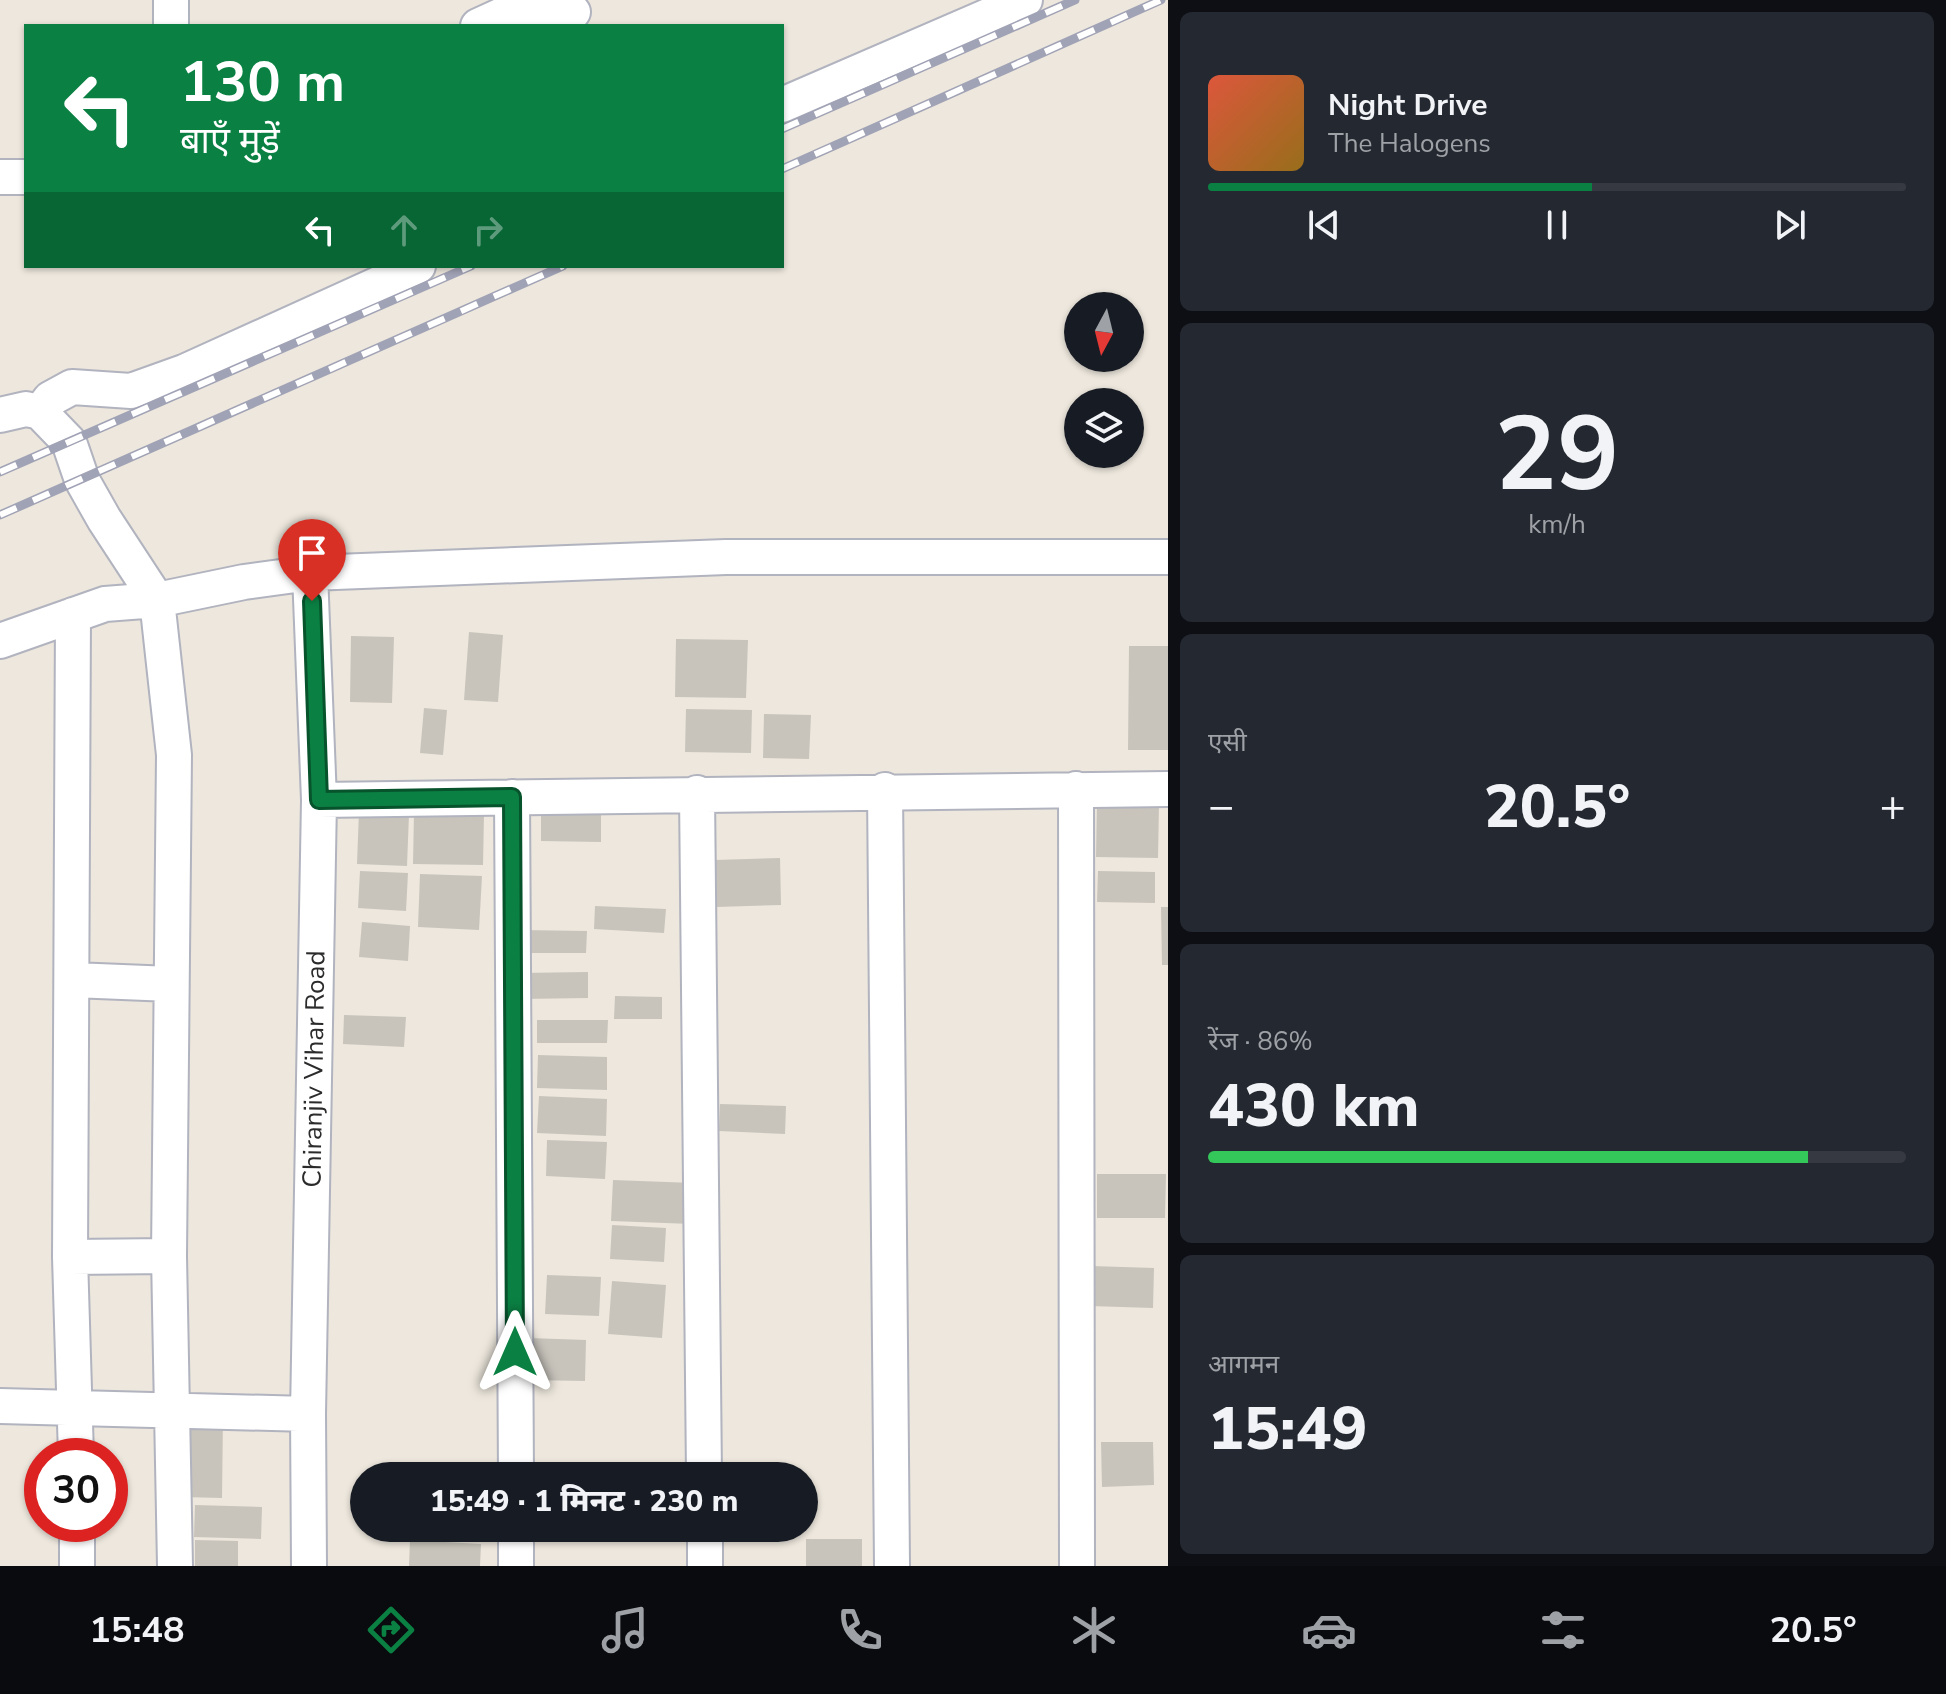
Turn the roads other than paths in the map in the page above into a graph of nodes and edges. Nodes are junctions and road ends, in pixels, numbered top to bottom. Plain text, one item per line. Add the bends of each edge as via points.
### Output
1 (171, 0) edge
2 (1025, 0) edge
3 (573, 12) dead end
4 (171, 24) edge
5 (482, 24) edge
6 (784, 104) edge
7 (0, 177) edge
8 (24, 177) edge
9 (409, 268) edge
10 (357, 279) edge
11 (40, 412) junction
12 (0, 415) edge
13 (1168, 557) edge
14 (310, 573) junction
15 (157, 600) junction
16 (73, 615) junction
17 (0, 641) edge
18 (1076, 789) junction
19 (1168, 789) edge
20 (885, 790) junction
21 (697, 793) junction
22 (512, 797) junction
23 (319, 800) junction
24 (73, 980) junction
25 (171, 984) junction
26 (169, 1256) junction
27 (70, 1257) junction
28 (0, 1406) edge
29 (75, 1407) junction
30 (173, 1409) junction
31 (308, 1414) junction
32 (76, 1438) edge
33 (516, 1462) edge
34 (704, 1462) edge
35 (77, 1542) edge
36 (516, 1542) edge
37 (705, 1542) edge
38 (77, 1566) edge
39 (175, 1566) edge
40 (309, 1566) edge
41 (516, 1566) edge
42 (705, 1566) edge
43 (892, 1566) edge
44 (1077, 1566) edge

1 - 4 street
2 - 6 street
3 - 5 street via 513,10
7 - 8 street
9 - 10 street
10 - 11 street via 184,372 131,391 72,387 50,399
11 - 12 street via 26,409
11 - 15 street via 69,442 82,480
13 - 14 street via 726,557
14 - 15 street
14 - 23 street, Chiranjiv Vihar Road
15 - 16 street via 105,604
15 - 25 street via 174,755
16 - 17 street
16 - 24 street
18 - 19 street
18 - 20 street
18 - 44 street
20 - 21 street
20 - 43 street
21 - 22 street
21 - 34 street
22 - 23 street
22 - 33 street
23 - 31 street, Chiranjiv Vihar Road
24 - 25 street
24 - 27 street
25 - 26 street
26 - 27 street
26 - 30 street
27 - 29 street
28 - 29 street
29 - 30 street
29 - 32 street
30 - 31 street
30 - 39 street
31 - 40 street, Chiranjiv Vihar Road
35 - 38 street
36 - 41 street
37 - 42 street

